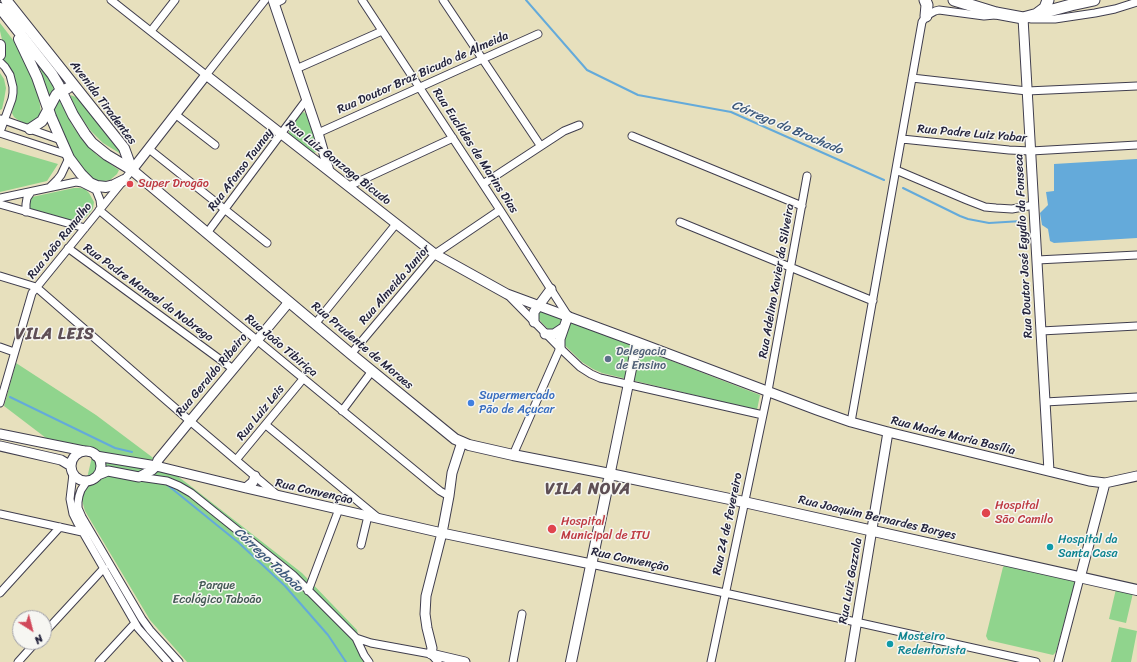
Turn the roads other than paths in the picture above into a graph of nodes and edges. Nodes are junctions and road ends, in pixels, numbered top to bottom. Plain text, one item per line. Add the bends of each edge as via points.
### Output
1 (6, 0) edge
2 (111, 0) edge
3 (175, 0) edge
4 (362, 0) edge
5 (443, 0) edge
6 (924, 0) edge
7 (954, 0) edge
8 (983, 0) edge
9 (1048, 0) edge
10 (1094, 0) edge
11 (274, 1) edge
12 (1137, 2) edge
13 (0, 8) edge
14 (999, 14) junction
15 (1037, 15) junction
16 (926, 16) junction
17 (1023, 18) junction
18 (9, 20) junction
19 (151, 31) junction
20 (382, 31) junction
21 (538, 34) dead end
22 (0, 45) edge
23 (0, 55) edge
24 (482, 59) junction
25 (0, 62) edge
26 (296, 69) junction
27 (206, 74) junction
28 (912, 78) junction
29 (1137, 86) edge
30 (419, 87) junction
31 (77, 90) junction
32 (62, 91) junction
33 (1027, 91) junction
34 (306, 99) junction
35 (48, 110) junction
36 (298, 111) junction
37 (311, 113) junction
38 (176, 114) junction
39 (2, 119) edge
40 (579, 125) dead end
41 (30, 129) junction
42 (0, 132) edge
43 (318, 133) junction
44 (281, 134) junction
45 (632, 136) dead end
46 (453, 138) junction
47 (902, 139) junction
48 (61, 140) junction
49 (215, 145) dead end
50 (540, 145) junction
51 (1137, 145) edge
52 (148, 149) junction
53 (1031, 151) junction
54 (69, 156) junction
55 (132, 170) junction
56 (329, 170) junction
57 (896, 170) junction
58 (807, 176) dead end
59 (124, 180) junction
60 (483, 184) junction
61 (349, 186) junction
62 (49, 188) junction
63 (31, 192) junction
64 (0, 198) edge
65 (0, 204) edge
66 (1034, 205) junction
67 (802, 206) junction
68 (100, 209) junction
69 (225, 210) junction
70 (500, 210) junction
71 (26, 212) junction
72 (680, 222) dead end
73 (396, 224) junction
74 (85, 228) junction
75 (207, 234) junction
76 (267, 243) dead end
77 (68, 248) junction
78 (434, 254) junction
79 (1137, 254) edge
80 (1037, 260) junction
81 (790, 267) junction
82 (0, 276) edge
83 (36, 287) junction
84 (550, 289) junction
85 (507, 294) junction
86 (289, 302) junction
87 (873, 302) junction
88 (538, 305) junction
89 (568, 316) junction
90 (534, 322) junction
91 (315, 324) junction
92 (1137, 326) edge
93 (563, 328) junction
94 (1041, 331) junction
95 (545, 334) junction
96 (257, 340) junction
97 (637, 342) junction
98 (0, 347) edge
99 (560, 348) junction
100 (14, 352) junction
101 (351, 354) junction
102 (233, 369) junction
103 (372, 371) junction
104 (303, 379) junction
105 (628, 385) junction
106 (768, 391) junction
107 (1137, 397) edge
108 (1045, 402) junction
109 (0, 403) edge
110 (342, 411) junction
111 (763, 415) junction
112 (190, 421) junction
113 (851, 422) junction
114 (266, 425) junction
115 (888, 432) junction
116 (0, 434) edge
117 (462, 442) junction
118 (0, 446) edge
119 (84, 452) junction
120 (513, 455) junction
121 (96, 456) junction
122 (236, 460) junction
123 (157, 463) junction
124 (72, 470) junction
125 (1049, 471) junction
126 (610, 474) junction
127 (98, 475) junction
128 (254, 476) junction
129 (1137, 476) edge
130 (139, 477) junction
131 (88, 481) junction
132 (1104, 483) junction
133 (246, 488) junction
134 (278, 496) junction
135 (450, 496) junction
136 (744, 502) junction
137 (339, 510) junction
138 (0, 514) edge
139 (368, 516) junction
140 (379, 518) junction
141 (60, 527) junction
142 (872, 531) junction
143 (82, 532) junction
144 (442, 533) junction
145 (361, 545) dead end
146 (592, 564) junction
147 (104, 568) junction
148 (1080, 578) junction
149 (1137, 590) edge
150 (308, 591) junction
151 (0, 593) edge
152 (725, 593) junction
153 (522, 614) dead end
154 (856, 622) junction
155 (136, 623) junction
156 (52, 624) edge
157 (356, 638) junction
158 (29, 650) edge
159 (431, 654) junction
160 (18, 662) edge
161 (99, 662) edge
162 (168, 662) edge
163 (179, 662) edge
164 (369, 662) edge
165 (438, 662) edge
166 (465, 662) edge
167 (513, 662) edge
168 (571, 662) edge
169 (711, 662) edge
170 (850, 662) edge
171 (1036, 662) edge
172 (1058, 662) edge

1 - 31 main road, Avenida Tiradentes
2 - 19 street, Rua Luiz Gonzaga Bicudo
3 - 19 street
4 - 20 street, Rua Euclídes de Marins Dias
5 - 24 street
6 - 16 main road via 927,5
7 - 14 main road
8 - 14 main road via 990,11
9 - 15 main road
10 - 15 main road
11 - 26 street
11 - 27 street
12 - 17 street via 1055,19
13 - 18 main road, Avenida Tiradentes
14 - 16 street via 984,16 939,10
14 - 17 main road
15 - 17 main road
16 - 28 street via 922,22
17 - 33 street, Rua Doutor José Egydio da Fonseca
18 - 32 main road, Avenida Tiradentes via 52,74
18 - 35 main road via 37,77
19 - 27 street, Rua Luiz Gonzaga Bicudo
20 - 26 street
20 - 30 street, Rua Euclídes de Marins Dias
21 - 24 street, Rua Doutor Braz Bicudo de Almeida
22 - 23 main road
24 - 30 street, Rua Doutor Braz Bicudo de Almeida
24 - 50 street
25 - 39 street via 8,71 13,87 12,99
26 - 34 street
27 - 38 street
27 - 44 street, Rua Luiz Gonzaga Bicudo
28 - 33 street
28 - 47 street
29 - 33 street
30 - 43 street, Rua Doutor Braz Bicudo de Almeida
30 - 46 street, Rua Euclídes de Marins Dias
31 - 32 main road via 67,88
31 - 55 main road, Avenida Tiradentes via 124,148
32 - 35 main road via 52,100
32 - 55 main road, Avenida Tiradentes via 76,120 92,143
33 - 53 street, Rua Doutor José Egydio da Fonseca
34 - 36 street, Rua Afonso Taunay
34 - 37 street
35 - 41 main road via 42,121
35 - 48 main road
36 - 37 street via 305,110
36 - 44 street, Rua Afonso Taunay
37 - 43 street
38 - 49 street
38 - 52 street
39 - 41 street
39 - 42 street
40 - 50 street
41 - 48 street
42 - 54 street
43 - 56 street
44 - 56 street, Rua Luiz Gonzaga Bicudo
44 - 69 street, Rua Afonso Taunay
45 - 67 street
46 - 60 street, Rua Euclídes de Marins Dias
46 - 61 street
47 - 53 street, Rua Padre Luiz Yabar
47 - 57 street
48 - 54 main road
50 - 60 street
51 - 53 street, Rua Padre Luiz Yabar
52 - 55 street
52 - 69 street
53 - 66 street, Rua Doutor José Egydio da Fonseca
54 - 59 main road via 90,183 106,187
54 - 62 street via 57,180
55 - 59 street, Rua João Ramalho
55 - 75 main road, Rua Prudente de Moraes
56 - 61 street, Rua Luiz Gonzaga Bicudo
57 - 66 street via 985,206 1012,209
57 - 87 street
58 - 67 street, Rua Adelino Xavier da Silveira
59 - 68 street, Rua João Ramalho
60 - 70 street, Rua Euclídes de Marins Dias
61 - 73 street, Rua Luiz Gonzaga Bicudo
62 - 63 street
62 - 68 street via 82,183 96,190
63 - 64 street
63 - 71 street via 27,198
65 - 71 street
66 - 80 street, Rua Doutor José Egydio da Fonseca
67 - 81 street, Rua Adelino Xavier da Silveira
68 - 74 street, Rua João Ramalho
68 - 96 street, Rua João Tibiriça
69 - 75 street, Rua Afonso Taunay
69 - 76 street
70 - 78 street, Rua Almeida Junior
70 - 84 street, Rua Euclídes de Marins Dias
71 - 74 street
72 - 81 street
73 - 78 street, Rua Luiz Gonzaga Bicudo
73 - 91 street
74 - 77 street, Rua João Ramalho
75 - 86 main road, Rua Prudente de Moraes
77 - 83 street, Rua João Ramalho
77 - 102 street, Rua Padre Manoel da Nobrega
78 - 85 street, Rua Luiz Gonzaga Bicudo
78 - 101 street, Rua Almeida Junior
79 - 80 street
80 - 94 street, Rua Doutor José Egydio da Fonseca
81 - 87 street
81 - 106 street, Rua Adelino Xavier da Silveira
82 - 83 street
83 - 100 street, Rua João Ramalho
83 - 112 street
84 - 88 street
84 - 89 street, Rua Euclídes de Marins Dias
85 - 88 street, Rua Luiz Gonzaga Bicudo
85 - 90 street
86 - 91 main road, Rua Prudente de Moraes
86 - 96 street, Rua Geraldo Ribeiro
87 - 113 street
88 - 89 street, Rua Luiz Gonzaga Bicudo
88 - 90 street via 534,312
89 - 93 street
89 - 97 street, Rua Luiz Gonzaga Bicudo
90 - 95 street
91 - 101 main road, Rua Prudente de Moraes
92 - 94 street
93 - 95 street via 554,334
93 - 99 street
94 - 108 street, Rua Doutor José Egydio da Fonseca
95 - 99 street
96 - 102 street, Rua Geraldo Ribeiro
96 - 104 street, Rua João Tibiriça
97 - 105 street
97 - 106 street, Rua Madre Maria Basília
98 - 100 street
99 - 105 street via 591,374
99 - 120 street
100 - 109 street, Rua João Ramalho
101 - 103 main road, Rua Prudente de Moraes
102 - 112 street, Rua Geraldo Ribeiro
103 - 110 street
103 - 117 main road, Rua Prudente de Moraes via 444,431
104 - 110 street, Rua João Tibiriça
104 - 114 street, Rua Luiz Leis
105 - 111 street
105 - 126 street
106 - 111 street, Rua 24 de fevereiro
106 - 113 street, Rua Madre Maria Basília
107 - 108 street
108 - 125 street, Rua Doutor José Egydio da Fonseca
110 - 135 street, Rua João Tibiriça via 440,491
111 - 136 street, Rua 24 de fevereiro
112 - 122 street
112 - 123 street, Rua Geraldo Ribeiro
113 - 115 street, Rua Madre Maria Basília
114 - 122 street, Rua Luiz Leis
114 - 140 street
115 - 125 street, Rua Madre Maria Basília
115 - 142 street, Rua Luiz Gazzola
116 - 119 street
117 - 120 main road, Rua Prudente de Moraes
117 - 135 street via 452,473
118 - 124 street via 61,460
119 - 121 street
119 - 124 street via 76,455 71,462
120 - 126 main road, Rua Prudente de Moraes
121 - 123 street
121 - 127 street via 101,465
122 - 128 street
123 - 130 street, Rua Geraldo Ribeiro
123 - 133 street, Rua Convenção via 174,470
124 - 131 street via 79,480
124 - 143 street via 70,499 73,514
125 - 132 street, Rua Madre Maria Basília
126 - 136 main road, Rua Joaquim Bernardes Borges
126 - 146 main road
127 - 130 street via 108,471
127 - 131 street
128 - 133 street via 253,482
128 - 134 street
129 - 132 street, Rua Madre Maria Basília
130 - 150 street via 167,481 191,493 293,575
131 - 163 street via 78,496 78,508 82,517 142,619
132 - 148 street
133 - 134 street, Rua Convenção
134 - 137 street, Rua Convenção
135 - 144 street
136 - 142 main road, Rua Joaquim Bernardes Borges
136 - 152 street, Rua 24 de fevereiro
137 - 139 street, Rua Convenção
137 - 150 street
138 - 141 street
139 - 140 street, Rua Convenção
139 - 145 street
140 - 144 street, Rua Convenção
141 - 143 street
141 - 151 street
142 - 148 main road, Rua Joaquim Bernardes Borges
142 - 154 street, Rua Luiz Gazzola
143 - 147 street
144 - 146 street, Rua Convenção
144 - 159 street via 426,596 426,621
146 - 152 street, Rua Convenção
146 - 168 main road
147 - 155 street
147 - 156 street
148 - 149 main road, Rua Joaquim Bernardes Borges
148 - 172 street
150 - 157 street
152 - 154 street, Rua Convenção
152 - 169 street, Rua 24 de fevereiro
153 - 167 street
154 - 170 street, Rua Luiz Gazzola
154 - 171 street, Rua Convenção
155 - 161 street
155 - 162 street
157 - 159 street
157 - 164 street
158 - 160 street
159 - 165 street
159 - 166 street

